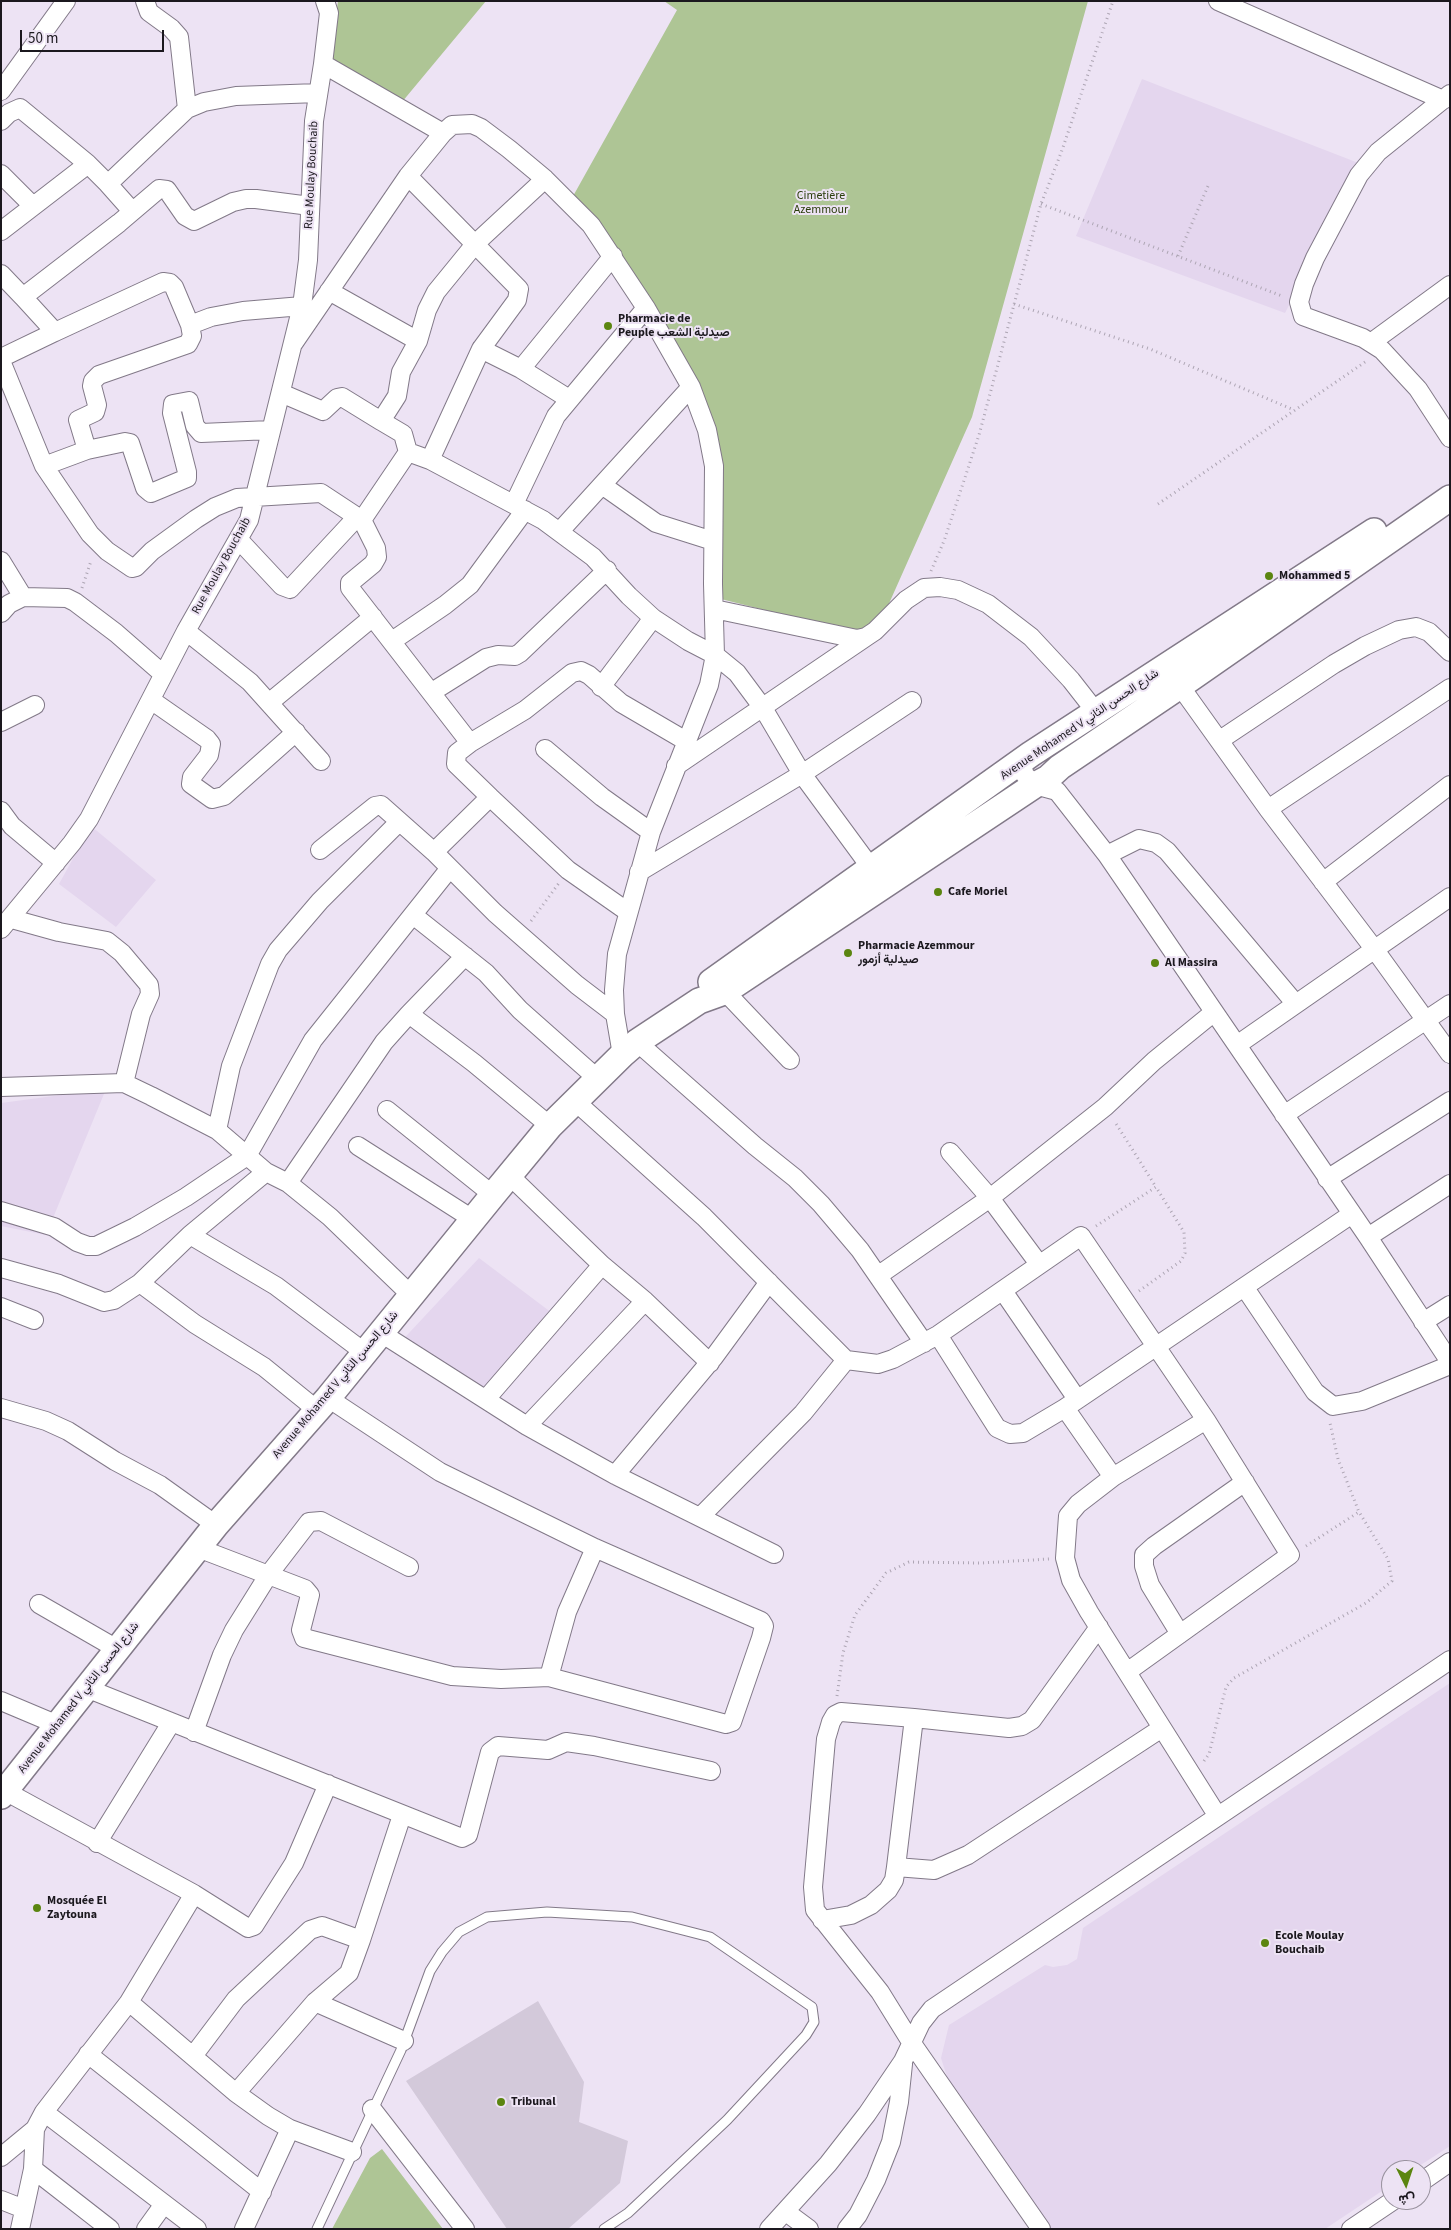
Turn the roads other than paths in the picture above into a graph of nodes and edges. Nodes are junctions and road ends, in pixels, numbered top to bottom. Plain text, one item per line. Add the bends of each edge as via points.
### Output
1 (66, 1) edge
2 (145, 1) edge
3 (325, 1) edge
4 (1218, 1) edge
5 (323, 64) junction
6 (1, 91) edge
7 (318, 93) junction
8 (1446, 97) edge
9 (187, 109) junction
10 (1, 121) edge
11 (443, 132) junction
12 (88, 164) junction
13 (1, 174) edge
14 (408, 176) junction
15 (545, 179) junction
16 (108, 184) junction
17 (32, 206) junction
18 (310, 206) junction
19 (132, 211) junction
20 (1, 231) edge
21 (476, 243) junction
22 (613, 256) junction
23 (1, 274) edge
24 (1450, 285) edge
25 (330, 291) junction
26 (23, 297) junction
27 (302, 306) junction
28 (646, 308) junction
29 (190, 325) junction
30 (55, 332) junction
31 (418, 340) junction
32 (293, 344) junction
33 (1377, 346) junction
34 (481, 350) junction
35 (1, 359) edge
36 (521, 369) junction
37 (691, 387) junction
38 (281, 393) junction
39 (569, 399) junction
40 (381, 421) junction
41 (271, 430) junction
42 (1450, 438) edge
43 (87, 450) junction
44 (408, 452) junction
45 (430, 460) junction
46 (44, 466) junction
47 (602, 485) junction
48 (1447, 495) edge
49 (256, 496) junction
50 (520, 507) junction
51 (359, 519) junction
52 (560, 532) junction
53 (239, 540) junction
54 (713, 541) junction
55 (2, 559) edge
56 (607, 570) junction
57 (23, 597) junction
58 (714, 610) junction
59 (1, 613) edge
60 (373, 617) junction
61 (653, 618) junction
62 (186, 631) junction
63 (866, 637) junction
64 (392, 641) junction
65 (1450, 652) edge
66 (715, 655) junction
67 (163, 674) junction
68 (1180, 686) junction
69 (601, 687) junction
70 (1450, 688) edge
71 (432, 692) junction
72 (151, 700) junction
73 (912, 701) dead end
74 (270, 702) junction
75 (35, 705) dead end
76 (763, 708) junction
77 (1096, 712) junction
78 (1, 722) edge
79 (296, 732) junction
80 (1220, 740) junction
81 (686, 741) junction
82 (470, 743) junction
83 (1044, 747) junction
84 (545, 749) dead end
85 (322, 761) dead end
86 (1021, 763) junction
87 (676, 766) junction
88 (1060, 767) junction
89 (802, 774) junction
90 (1450, 785) edge
91 (1046, 788) junction
92 (490, 797) junction
93 (1268, 809) junction
94 (1, 811) edge
95 (400, 822) junction
96 (651, 832) junction
97 (320, 850) dead end
98 (434, 852) junction
99 (1107, 855) junction
100 (56, 863) junction
101 (450, 868) junction
102 (639, 872) junction
103 (877, 876) junction
104 (1323, 882) junction
105 (1450, 897) edge
106 (628, 912) junction
107 (413, 915) junction
108 (7, 924) edge
109 (1375, 950) junction
110 (465, 956) junction
111 (719, 985) junction
112 (1295, 1003) junction
113 (1450, 1004) edge
114 (1213, 1013) junction
115 (409, 1014) junction
116 (615, 1014) junction
117 (1425, 1021) junction
118 (1236, 1045) junction
119 (629, 1049) junction
120 (1450, 1054) edge
121 (790, 1060) dead end
122 (599, 1080) junction
123 (124, 1083) junction
124 (1, 1087) edge
125 (1450, 1101) edge
126 (576, 1102) junction
127 (386, 1110) dead end
128 (1284, 1115) junction
129 (550, 1126) junction
130 (217, 1130) junction
131 (358, 1146) dead end
132 (950, 1152) dead end
133 (247, 1156) junction
134 (266, 1172) junction
135 (510, 1176) junction
136 (1327, 1179) junction
137 (288, 1183) junction
138 (1450, 1184) edge
139 (493, 1195) junction
140 (990, 1198) junction
141 (1, 1211) edge
142 (1352, 1214) junction
143 (474, 1220) junction
144 (190, 1235) junction
145 (1368, 1236) junction
146 (1039, 1264) junction
147 (602, 1265) junction
148 (1, 1268) edge
149 (879, 1275) junction
150 (769, 1282) junction
151 (140, 1283) junction
152 (1245, 1288) junction
153 (1003, 1291) junction
154 (411, 1295) junction
155 (645, 1301) junction
156 (1450, 1305) edge
157 (1, 1307) edge
158 (34, 1320) dead end
159 (1424, 1322) junction
160 (381, 1333) junction
161 (931, 1339) junction
162 (1157, 1347) junction
163 (364, 1352) junction
164 (846, 1360) junction
165 (710, 1363) junction
166 (1450, 1363) edge
167 (486, 1399) junction
168 (323, 1404) junction
169 (1071, 1404) junction
170 (1, 1408) edge
171 (1206, 1420) junction
172 (527, 1426) junction
173 (615, 1475) junction
174 (1113, 1477) junction
175 (1245, 1482) junction
176 (700, 1516) junction
177 (216, 1525) junction
178 (198, 1548) junction
179 (595, 1548) junction
180 (774, 1554) dead end
181 (409, 1567) dead end
182 (269, 1574) junction
183 (39, 1604) dead end
184 (1099, 1627) junction
185 (1180, 1634) junction
186 (117, 1649) junction
187 (1450, 1660) edge
188 (1127, 1672) junction
189 (549, 1677) junction
190 (86, 1688) junction
191 (1, 1700) edge
192 (914, 1718) junction
193 (171, 1722) junction
194 (58, 1725) junction
195 (1162, 1728) junction
196 (194, 1732) junction
197 (711, 1771) dead end
198 (328, 1784) junction
199 (3, 1794) edge
200 (402, 1815) junction
201 (1217, 1815) junction
202 (97, 1843) junction
203 (896, 1867) junction
204 (194, 1894) junction
205 (822, 1920) junction
206 (361, 1940) junction
207 (129, 2002) junction
208 (316, 2002) junction
209 (404, 2041) junction
210 (911, 2042) junction
211 (88, 2054) junction
212 (192, 2056) junction
213 (903, 2061) junction
214 (236, 2093) junction
215 (372, 2110) junction
216 (44, 2112) junction
217 (35, 2129) junction
218 (290, 2129) junction
219 (352, 2152) junction
220 (1, 2157) edge
221 (1450, 2162) edge
222 (32, 2168) junction
223 (1431, 2175) edge
224 (262, 2192) junction
225 (1, 2200) edge
226 (164, 2204) junction
227 (24, 2209) junction
228 (1381, 2209) edge
229 (786, 2212) junction
230 (20, 2229) edge
231 (110, 2229) edge
232 (146, 2229) edge
233 (197, 2229) edge
234 (244, 2229) edge
235 (316, 2229) edge
236 (465, 2229) edge
237 (604, 2229) edge
238 (770, 2229) edge
239 (809, 2229) edge
240 (847, 2229) edge
241 (1041, 2229) edge
242 (1351, 2229) edge

1 - 6 street
2 - 9 street via 148,12 179,37
3 - 5 street, Rue Moulay Bouchaib via 329,13
4 - 8 street
5 - 7 street, Rue Moulay Bouchaib
5 - 11 street
7 - 9 street via 249,94 204,102
7 - 18 street, Rue Moulay Bouchaib
8 - 33 street via 1378,152 1359,175 1315,258 1299,302 1303,316
9 - 16 street
10 - 12 street via 8,113 20,108
11 - 14 street
11 - 15 street via 452,125 461,124 481,128
12 - 16 street
12 - 17 street
13 - 17 street
14 - 21 street
14 - 25 street
15 - 21 street
15 - 22 street via 591,225
16 - 19 street
17 - 20 street
18 - 19 street via 263,199 246,200 233,202 194,221 185,216 171,194 163,188
18 - 27 street, Rue Moulay Bouchaib
19 - 26 street
21 - 31 street via 436,292
21 - 34 street via 519,289 519,294
22 - 28 street
22 - 36 street
23 - 26 street
24 - 33 street
25 - 31 street
25 - 32 street
26 - 30 street
27 - 29 street via 228,313
27 - 32 street, Rue Moulay Bouchaib
28 - 37 street
28 - 39 street
29 - 30 street via 174,287 163,282
29 - 43 street via 192,336 188,344 95,378 92,386 96,408 91,414 79,418 78,423
30 - 35 street
31 - 40 street via 401,372 397,396
32 - 38 street, Rue Moulay Bouchaib
33 - 42 street via 1418,389
34 - 36 street
34 - 45 street
35 - 46 street
36 - 39 street
37 - 47 street
37 - 54 street via 712,453
38 - 40 street via 323,411 342,397
38 - 41 street, Rue Moulay Bouchaib
39 - 50 street via 548,431
40 - 44 street via 403,434
41 - 43 street via 201,433 195,426 189,401 173,404 172,413 187,478 151,492 145,488 130,443
41 - 49 street, Rue Moulay Bouchaib
43 - 46 street
44 - 45 street
44 - 51 street
45 - 50 street
46 - 49 street via 90,534 127,567 136,567 172,535 215,507 237,498
47 - 52 street
47 - 54 street via 656,523
48 - 68 main road, Avenue Mohamed V شارع الحسن الثاني
48 - 77 main road, Avenue Mohamed V شارع الحسن الثاني
49 - 51 street via 321,493
49 - 53 street, Rue Moulay Bouchaib
50 - 52 street
50 - 64 street via 470,585
51 - 53 street via 290,589 282,586
51 - 60 street via 376,548 377,557 349,586
52 - 56 street
53 - 62 street, Rue Moulay Bouchaib
54 - 58 street
55 - 57 street
56 - 61 street
56 - 71 street via 520,653 486,658
57 - 59 street
57 - 67 street via 58,596 75,602
58 - 63 street via 850,638
58 - 66 street
60 - 64 street
60 - 74 street
61 - 66 street
61 - 69 street
62 - 67 street, Rue Moulay Bouchaib
62 - 74 street
63 - 76 street
63 - 77 street via 924,588 958,590 988,604 1046,652
64 - 71 street
65 - 80 street via 1429,632 1416,627 1399,630 1334,664
66 - 76 street via 737,673
66 - 81 street via 709,685
67 - 72 street, Rue Moulay Bouchaib
68 - 80 street
68 - 88 main road, Avenue Mohamed V شارع الحسن الثاني
69 - 81 street via 635,712
69 - 82 street via 585,672 577,671 525,710
70 - 93 street
71 - 82 street
72 - 79 street via 211,744 209,755 192,777 191,784 212,799 224,796
72 - 100 street, Rue Moulay Bouchaib via 89,819
73 - 89 street
74 - 79 street
75 - 78 street
76 - 87 street
76 - 89 street
77 - 83 main road, Avenue Mohamed V شارع الحسن الثاني
79 - 85 street
80 - 93 street
81 - 87 street
82 - 92 street via 457,753 456,764
83 - 86 main road, Avenue Mohamed V شارع الحسن الثاني
83 - 88 street
84 - 96 street via 602,797
86 - 91 street via 1026,776
86 - 103 main road, Avenue Mohamed V شارع الحسن الثاني
87 - 96 street
88 - 91 main road, Avenue Mohamed V شارع الحسن الثاني via 1048,778
89 - 102 street
89 - 103 street
90 - 104 street
91 - 99 street
91 - 103 main road, Avenue Mohamed V شارع الحسن الثاني
92 - 98 street
92 - 106 street via 568,870
93 - 104 street
94 - 100 street via 12,826
95 - 97 street via 377,804
95 - 98 street
95 - 130 street via 320,901 278,950 231,1066
96 - 102 street
98 - 101 street
99 - 112 street via 1139,839 1156,843 1167,851
99 - 114 street
100 - 108 street, Rue Moulay Bouchaib
101 - 107 street
101 - 116 street via 520,935
102 - 106 street
103 - 111 main road, Avenue Mohamed V شارع الحسن الثاني
104 - 109 street
105 - 109 street
106 - 116 street via 617,954
107 - 110 street
107 - 133 street via 313,1040
108 - 123 street via 107,941 122,953 149,985 150,994 140,1014
109 - 112 street
109 - 117 street
110 - 115 street
110 - 122 street
111 - 119 main road, Avenue Mohamed V شارع الحسن الثاني
111 - 121 street
112 - 118 street
113 - 117 street
114 - 118 street
114 - 140 street via 1154,1061 1105,1107
115 - 129 street
115 - 137 street via 384,1042
116 - 119 street
117 - 120 street
117 - 128 street
118 - 128 street
119 - 122 main road, Avenue Mohamed V شارع الحسن الثاني
119 - 149 street via 795,1178 821,1204
122 - 126 main road, Avenue Mohamed V شارع الحسن الثاني
123 - 124 street
123 - 130 street
125 - 136 street
126 - 129 main road, Avenue Mohamed V شارع الحسن الثاني
126 - 150 street via 704,1217
127 - 139 street
128 - 136 street
129 - 135 main road, Avenue Mohamed V شارع الحسن الثاني
130 - 133 street
131 - 143 street
132 - 140 street
133 - 134 street
133 - 141 street via 186,1197 96,1246 77,1242 54,1227
134 - 137 street
134 - 144 street
135 - 139 main road, Avenue Mohamed V شارع الحسن الثاني
135 - 147 street
136 - 142 street
137 - 154 street
138 - 145 street
139 - 143 main road, Avenue Mohamed V شارع الحسن الثاني
140 - 146 street
140 - 149 street
142 - 145 street
142 - 152 street
143 - 154 main road, Avenue Mohamed V شارع الحسن الثاني
144 - 151 street
144 - 163 street via 276,1286
145 - 159 street
146 - 153 street
146 - 162 street via 1081,1236
147 - 155 street
147 - 167 street
148 - 151 street via 59,1284 104,1302 114,1300
149 - 161 street
150 - 164 street
150 - 165 street
151 - 168 street via 194,1324
152 - 162 street
152 - 166 street via 1315,1392 1333,1406 1362,1401
153 - 161 street
153 - 169 street
154 - 160 main road, Avenue Mohamed V شارع الحسن الثاني
155 - 165 street
155 - 172 street
156 - 159 street
157 - 158 street
159 - 166 street
160 - 163 main road, Avenue Mohamed V شارع الحسن الثاني
160 - 167 street
161 - 164 street via 893,1360 878,1364
161 - 169 street via 997,1428 1010,1434 1023,1432
162 - 169 street
162 - 171 street
163 - 168 main road, Avenue Mohamed V شارع الحسن الثاني
164 - 176 street via 803,1413
165 - 173 street
167 - 172 street
168 - 177 main road, Avenue Mohamed V شارع الحسن الثاني
168 - 179 street via 440,1472
169 - 174 street
170 - 177 street via 68,1431 160,1485
171 - 174 street
171 - 175 street
172 - 173 street
173 - 176 street
174 - 184 street via 1078,1504 1068,1516 1065,1558 1071,1580
175 - 185 street via 1144,1556 1150,1585
175 - 185 street via 1290,1555
176 - 180 street
177 - 178 main road, Avenue Mohamed V شارع الحسن الثاني
178 - 182 street
178 - 186 main road, Avenue Mohamed V شارع الحسن الثاني
179 - 189 street via 567,1612
179 - 189 street via 761,1621 764,1626 761,1638 735,1718 726,1724
181 - 182 street via 321,1521 314,1521 304,1526
182 - 189 street via 308,1591 310,1600 301,1630 304,1638 464,1678
182 - 196 street via 222,1655
183 - 186 street
184 - 188 street
184 - 192 street via 1032,1720 1022,1726 1009,1728
185 - 188 street
186 - 190 main road, Avenue Mohamed V شارع الحسن الثاني
187 - 201 street
188 - 195 street
190 - 193 street
190 - 194 main road, Avenue Mohamed V شارع الحسن الثاني
191 - 194 street
192 - 203 street
192 - 205 street via 852,1711 835,1715 826,1740 813,1887 815,1910
193 - 196 street
193 - 202 street
194 - 199 main road, Avenue Mohamed V شارع الحسن الثاني
195 - 201 street
195 - 203 street via 968,1855 934,1870
196 - 198 street
197 - 200 street via 566,1742 548,1750 498,1746 490,1752 465,1838
198 - 200 street
198 - 204 street via 294,1862 254,1926 245,1928
199 - 202 street
200 - 206 street
201 - 210 street via 947,1997 926,2016
202 - 204 street
203 - 205 street via 888,1890 871,1905 851,1915
204 - 207 street
205 - 210 street via 880,1992
206 - 208 street via 349,1973
206 - 212 street via 322,1926 310,1930 236,1999
207 - 211 street
207 - 212 street
208 - 209 street
208 - 214 street
209 - 215 lane
209 - 237 lane via 430,1971 442,1952 459,1932 487,1917 547,1912 632,1917 710,1937 812,2007 814,2022 806,2035 727,2120 628,2212
210 - 213 street
210 - 241 street
211 - 216 street
211 - 224 street
212 - 214 street
213 - 229 street via 834,2157
213 - 240 street via 891,2142 876,2180
214 - 218 street
215 - 219 lane
215 - 236 street
216 - 217 street
216 - 226 street
217 - 220 street
217 - 222 street
218 - 219 street
218 - 224 street
219 - 235 lane
221 - 223 street
222 - 227 street
222 - 231 street
224 - 234 street
225 - 227 street
226 - 232 street
226 - 233 street
227 - 230 street
228 - 242 street
229 - 238 street
229 - 239 street

